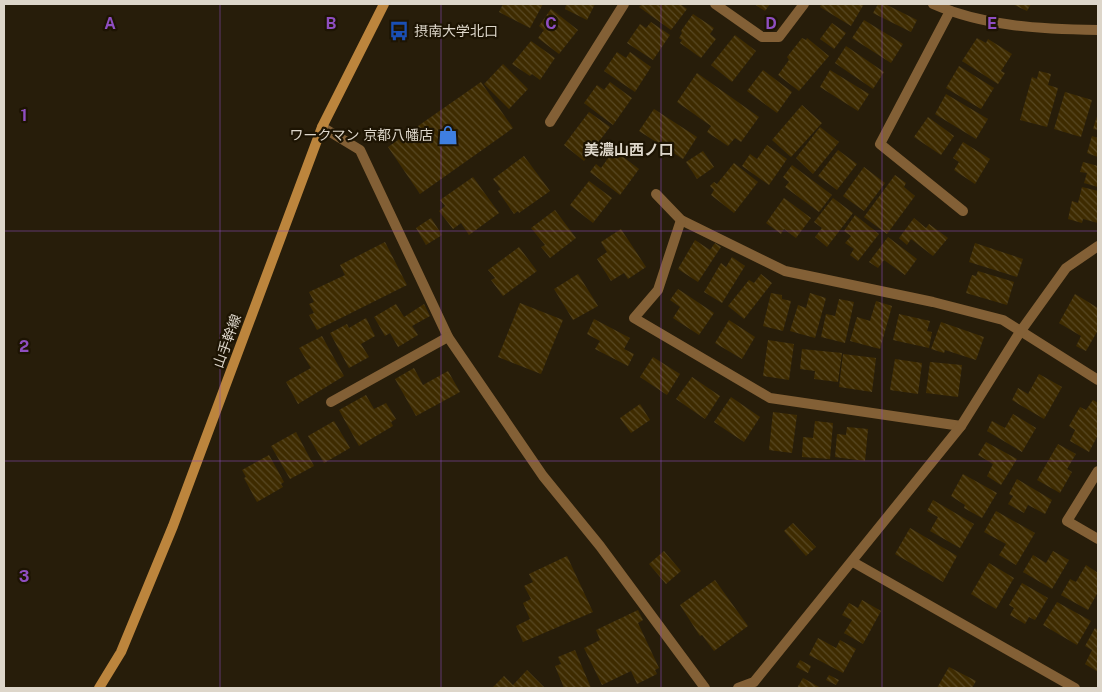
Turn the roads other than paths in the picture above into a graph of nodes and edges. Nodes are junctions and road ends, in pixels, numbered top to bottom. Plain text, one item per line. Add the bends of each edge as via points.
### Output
1 (384, 4) edge
2 (624, 4) edge
3 (715, 4) edge
4 (804, 4) edge
5 (933, 4) edge
6 (950, 11) junction
7 (1098, 30) edge
8 (550, 122) dead end
9 (322, 127) junction
10 (656, 194) dead end
11 (963, 212) dead end
12 (681, 220) junction
13 (1098, 246) edge
14 (1020, 332) junction
15 (448, 337) junction
16 (1098, 380) edge
17 (331, 402) dead end
18 (961, 426) junction
19 (1098, 471) edge
20 (1098, 539) edge
21 (853, 562) junction
22 (99, 688) edge
23 (705, 688) edge
24 (738, 688) edge
25 (1075, 688) edge

1 - 9 main road, 山手幹線
2 - 8 street
3 - 4 street via 762,36 780,37
5 - 6 street
6 - 7 street via 972,19 1050,29
6 - 11 street via 880,144
9 - 15 street via 360,150
9 - 22 main road, 山手幹線 via 173,526 121,652
10 - 12 street
12 - 14 street via 785,271 1003,320
12 - 18 street via 658,290 634,318 770,398
13 - 14 street via 1066,268
14 - 16 street
14 - 18 street
15 - 17 street
15 - 23 street via 543,476 600,546
18 - 21 street
19 - 20 street via 1067,521
21 - 24 street via 754,682
21 - 25 street

